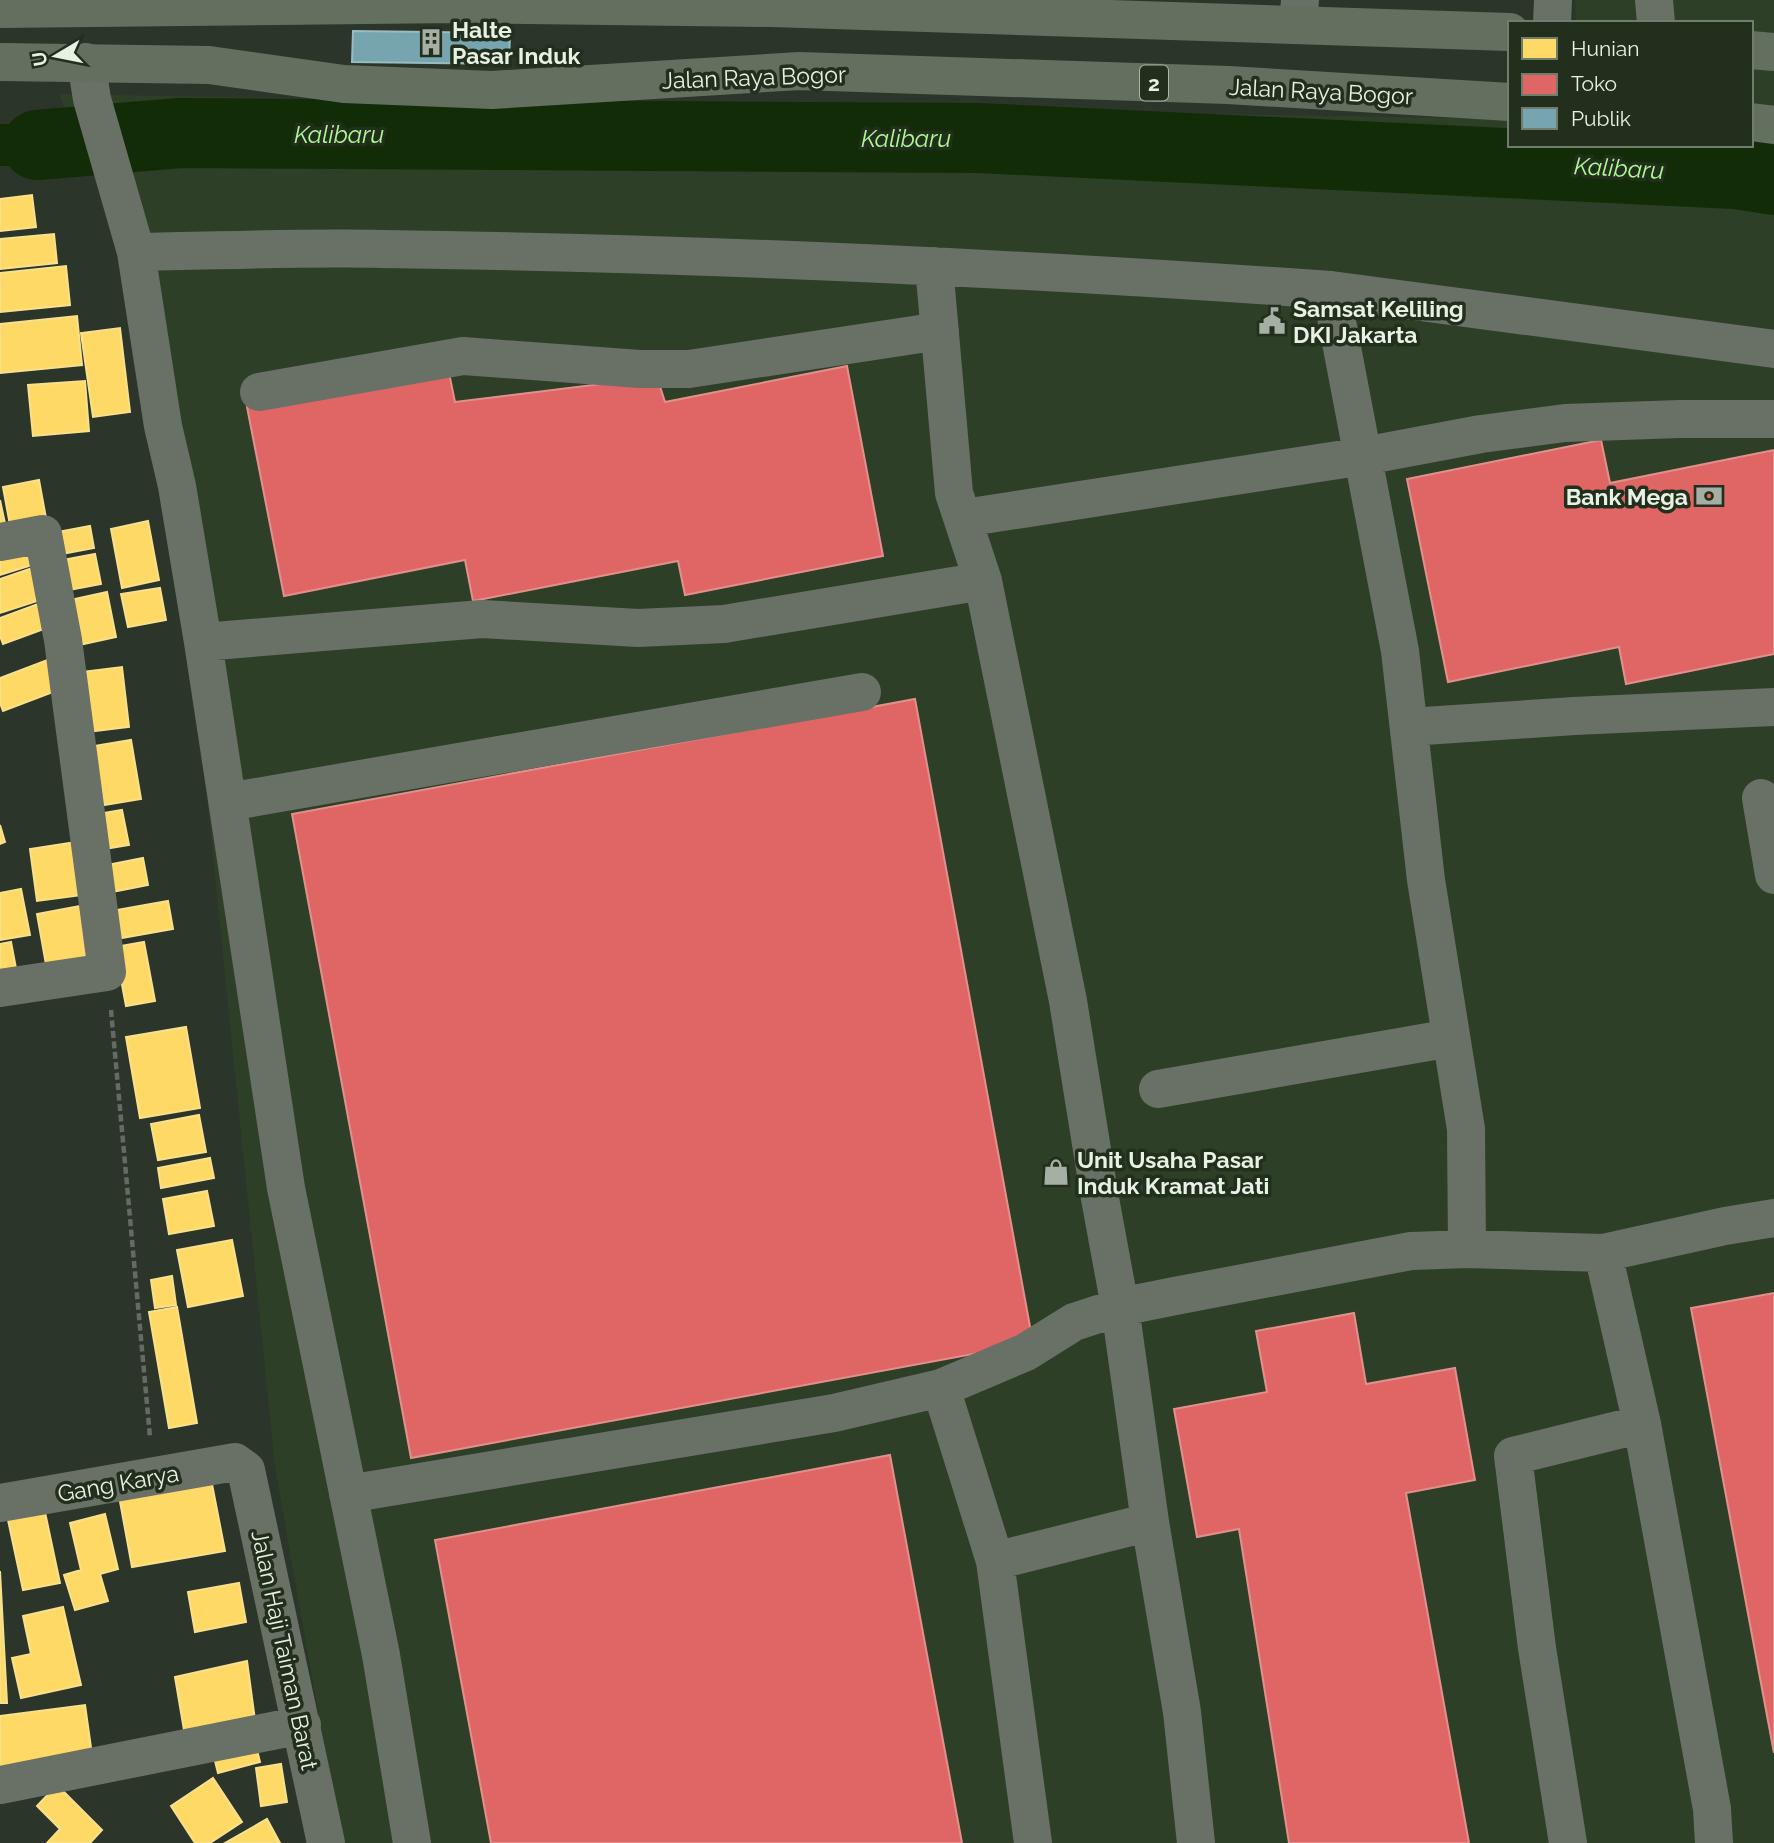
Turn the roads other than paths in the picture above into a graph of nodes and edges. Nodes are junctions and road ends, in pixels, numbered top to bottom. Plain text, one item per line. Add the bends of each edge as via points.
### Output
1 (1553, 0) edge
2 (1654, 0) edge
3 (456, 2) edge
4 (236, 3) edge
5 (99, 4) edge
6 (883, 5) edge
7 (0, 9) edge
8 (1197, 11) edge
9 (1299, 12) edge
10 (1552, 21) edge
11 (1656, 21) edge
12 (1508, 32) edge
13 (1753, 50) edge
14 (1774, 52) edge
15 (0, 62) edge
16 (86, 62) junction
17 (1508, 102) edge
18 (1753, 122) edge
19 (1774, 125) edge
20 (136, 252) junction
21 (934, 265) junction
22 (1331, 290) junction
23 (940, 331) junction
24 (1774, 349) edge
25 (259, 392) dead end
26 (1774, 419) edge
27 (1364, 456) junction
28 (964, 518) junction
29 (0, 542) edge
30 (983, 581) junction
31 (204, 642) junction
32 (862, 692) dead end
33 (1774, 707) edge
34 (1409, 727) junction
35 (1761, 798) dead end
36 (228, 802) junction
37 (1774, 875) edge
38 (0, 988) edge
39 (1451, 1038) junction
40 (1158, 1089) dead end
41 (1774, 1218) edge
42 (1467, 1249) junction
43 (1604, 1253) junction
44 (1120, 1307) junction
45 (941, 1388) junction
46 (1642, 1424) junction
47 (235, 1462) joint
48 (348, 1494) junction
49 (0, 1503) edge
50 (1150, 1522) junction
51 (995, 1561) junction
52 (302, 1725) junction
53 (0, 1785) edge
54 (326, 1843) edge
55 (412, 1843) edge
56 (1032, 1843) edge
57 (1196, 1843) edge
58 (1568, 1843) edge
59 (1714, 1843) edge

1 - 10 street
2 - 11 street
3 - 4 highway
3 - 6 highway
4 - 5 highway
5 - 7 highway
6 - 8 highway
8 - 9 highway
9 - 12 highway
13 - 14 highway
15 - 16 highway, Jalan Raya Bogor / 2
16 - 17 highway, Jalan Raya Bogor / 2 via 209,65 344,84 492,90 799,71 1228,85
16 - 20 street via 92,99
18 - 19 highway
20 - 21 street via 380,248
20 - 31 street
21 - 22 street
21 - 23 street
22 - 24 street
22 - 27 street
23 - 25 street via 689,369 463,356
23 - 28 street via 954,493
26 - 27 street via 1564,424
27 - 28 street
27 - 34 street
28 - 30 street
29 - 38 street via 43,534 63,640 107,972
30 - 31 street via 724,624 638,628 482,619
30 - 44 street via 1068,1001
31 - 36 street
32 - 36 street
33 - 34 street
34 - 39 street via 1426,880
35 - 37 street
36 - 48 street via 286,1188
39 - 40 street
39 - 42 street via 1465,1129
41 - 43 street
42 - 43 street
42 - 44 street via 1411,1251
43 - 46 street
44 - 45 street via 1074,1322 1026,1352
44 - 50 street
45 - 48 street via 834,1413
45 - 51 street
46 - 58 street via 1513,1456 1536,1648
46 - 59 street via 1712,1809
47 - 49 street, Gang Karya
47 - 52 street, Jalan Haji Taiman Barat via 246,1470
48 - 55 street
50 - 51 street
50 - 57 street via 1182,1712
51 - 56 street
52 - 53 street
52 - 54 street, Jalan Haji Taiman Barat

